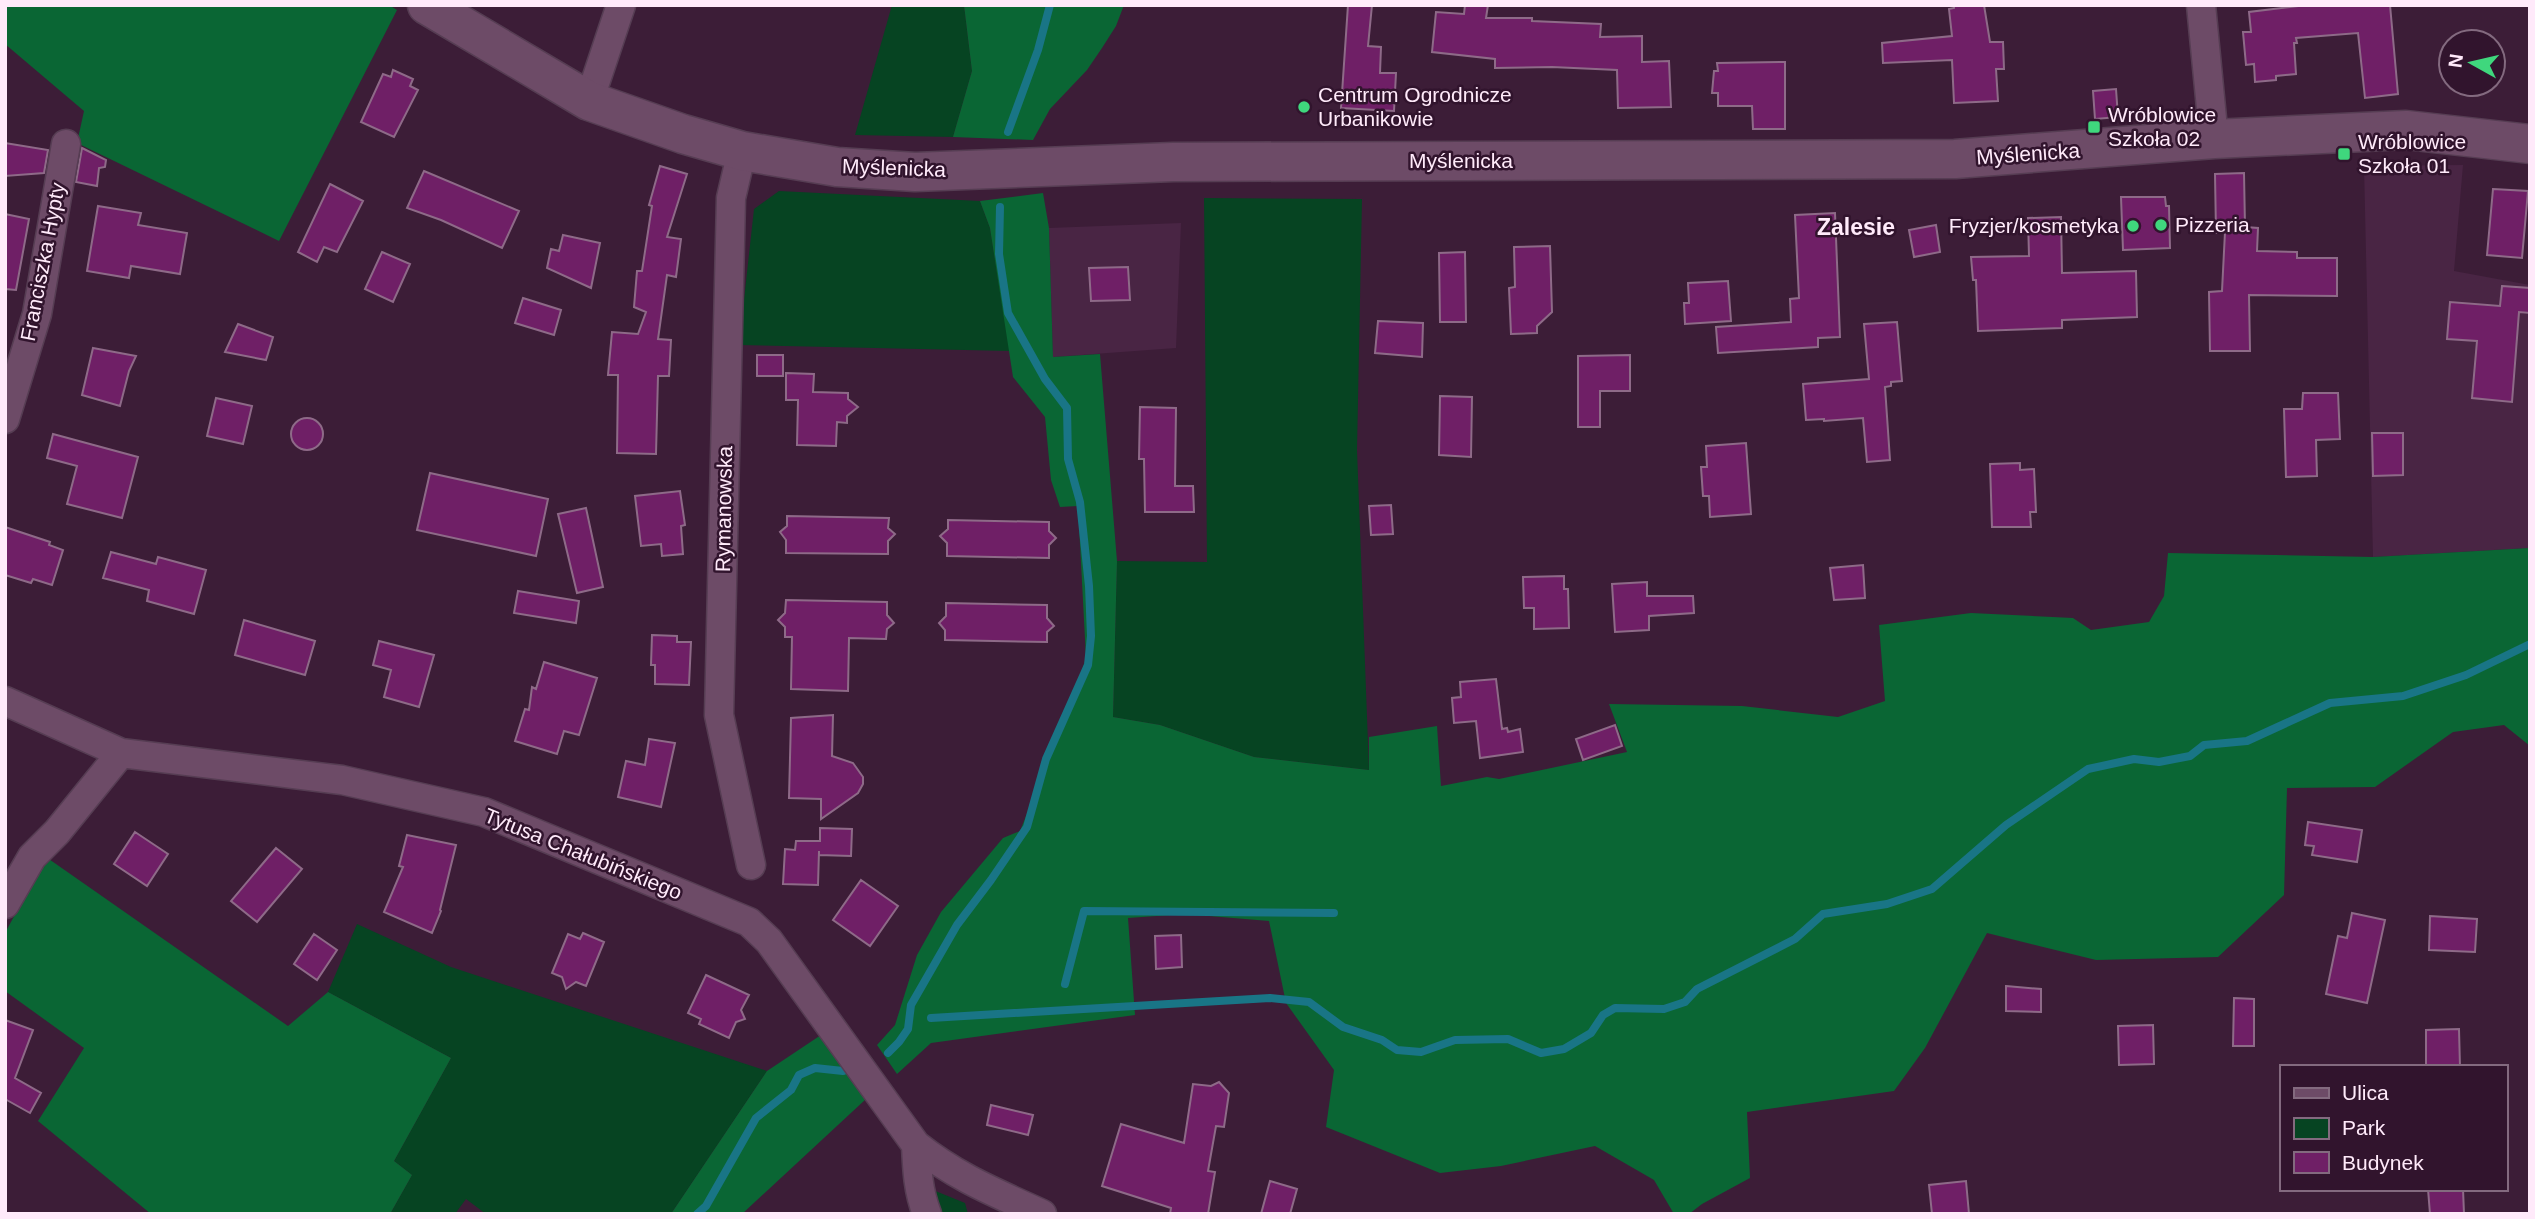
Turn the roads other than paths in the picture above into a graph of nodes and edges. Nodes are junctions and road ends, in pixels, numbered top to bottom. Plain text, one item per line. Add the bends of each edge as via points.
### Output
1 (427, 5) edge
2 (621, 5) edge
3 (2201, 5) edge
4 (589, 101) junction
5 (2214, 139) junction
6 (66, 144) dead end
7 (2530, 144) edge
8 (742, 150) junction
9 (5, 419) edge
10 (5, 701) edge
11 (121, 753) junction
12 (751, 865) dead end
13 (5, 904) edge
14 (916, 1145) junction
15 (927, 1214) edge
16 (1042, 1214) edge

1 - 4 street, Myślenicka
2 - 4 street
3 - 5 street
4 - 8 street, Myślenicka
5 - 7 street, Myślenicka via 2406,130
5 - 8 street, Myślenicka via 1955,159 1173,162 915,172 837,167
6 - 9 street, Franciszka Hypty via 37,314
8 - 12 street, Rymanowska via 731,198 719,716
10 - 11 street, Tytusa Chałubińskiego
11 - 13 street via 32,857
11 - 14 street, Tytusa Chałubińskiego via 342,780 484,812 749,922 769,941
14 - 15 street via 917,1178
14 - 16 street, Tytusa Chałubińskiego via 978,1186

